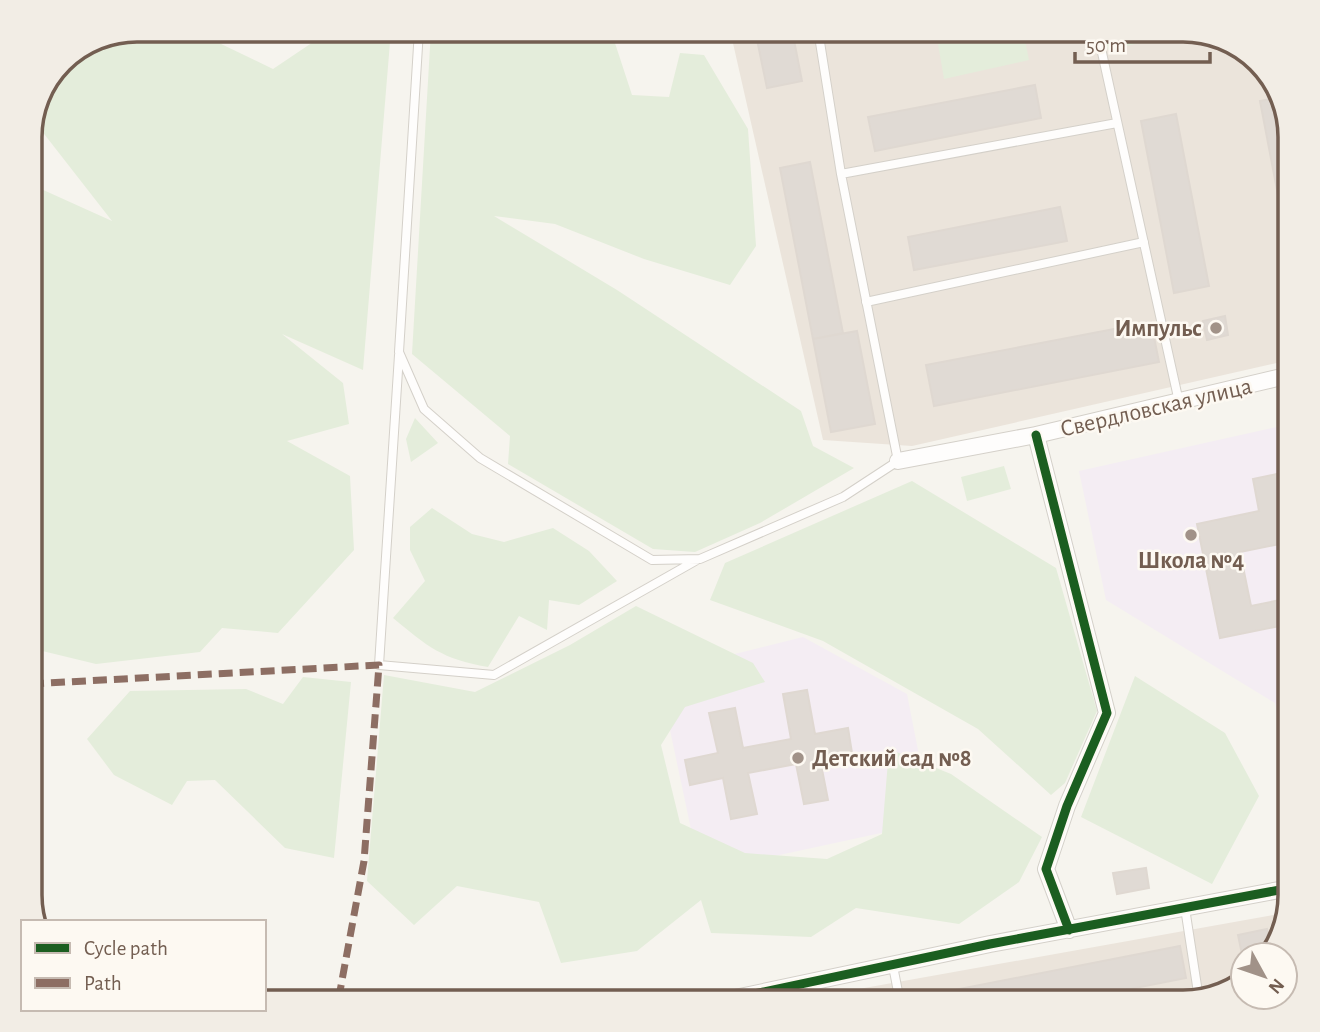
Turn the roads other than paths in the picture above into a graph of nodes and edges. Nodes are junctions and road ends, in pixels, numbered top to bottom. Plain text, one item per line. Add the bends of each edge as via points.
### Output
1 (418, 42) edge
2 (820, 42) edge
3 (1100, 42) edge
4 (1117, 123) junction
5 (841, 174) junction
6 (1143, 243) junction
7 (866, 302) junction
8 (399, 352) junction
9 (1278, 379) edge
10 (1179, 402) junction
11 (1036, 435) junction
12 (898, 461) junction
13 (700, 559) junction
14 (1278, 890) edge
15 (1185, 908) junction
16 (1069, 930) junction
17 (893, 966) junction
18 (1197, 988) edge
19 (775, 990) edge
20 (898, 990) edge

1 - 8 lane
2 - 5 lane
3 - 4 lane
4 - 5 lane
4 - 6 lane
5 - 7 lane
6 - 7 lane
6 - 10 lane
7 - 12 lane
8 - 13 lane via 424,409 480,458 652,560
8 - 13 lane via 379,665 494,675
9 - 10 street, Свердловская улица
10 - 11 street, Свердловская улица
11 - 12 street, Свердловская улица
11 - 16 street via 1107,713 1046,869
12 - 13 lane via 843,497
14 - 15 street
15 - 16 street
15 - 18 lane
16 - 17 street
17 - 19 street
17 - 20 lane

